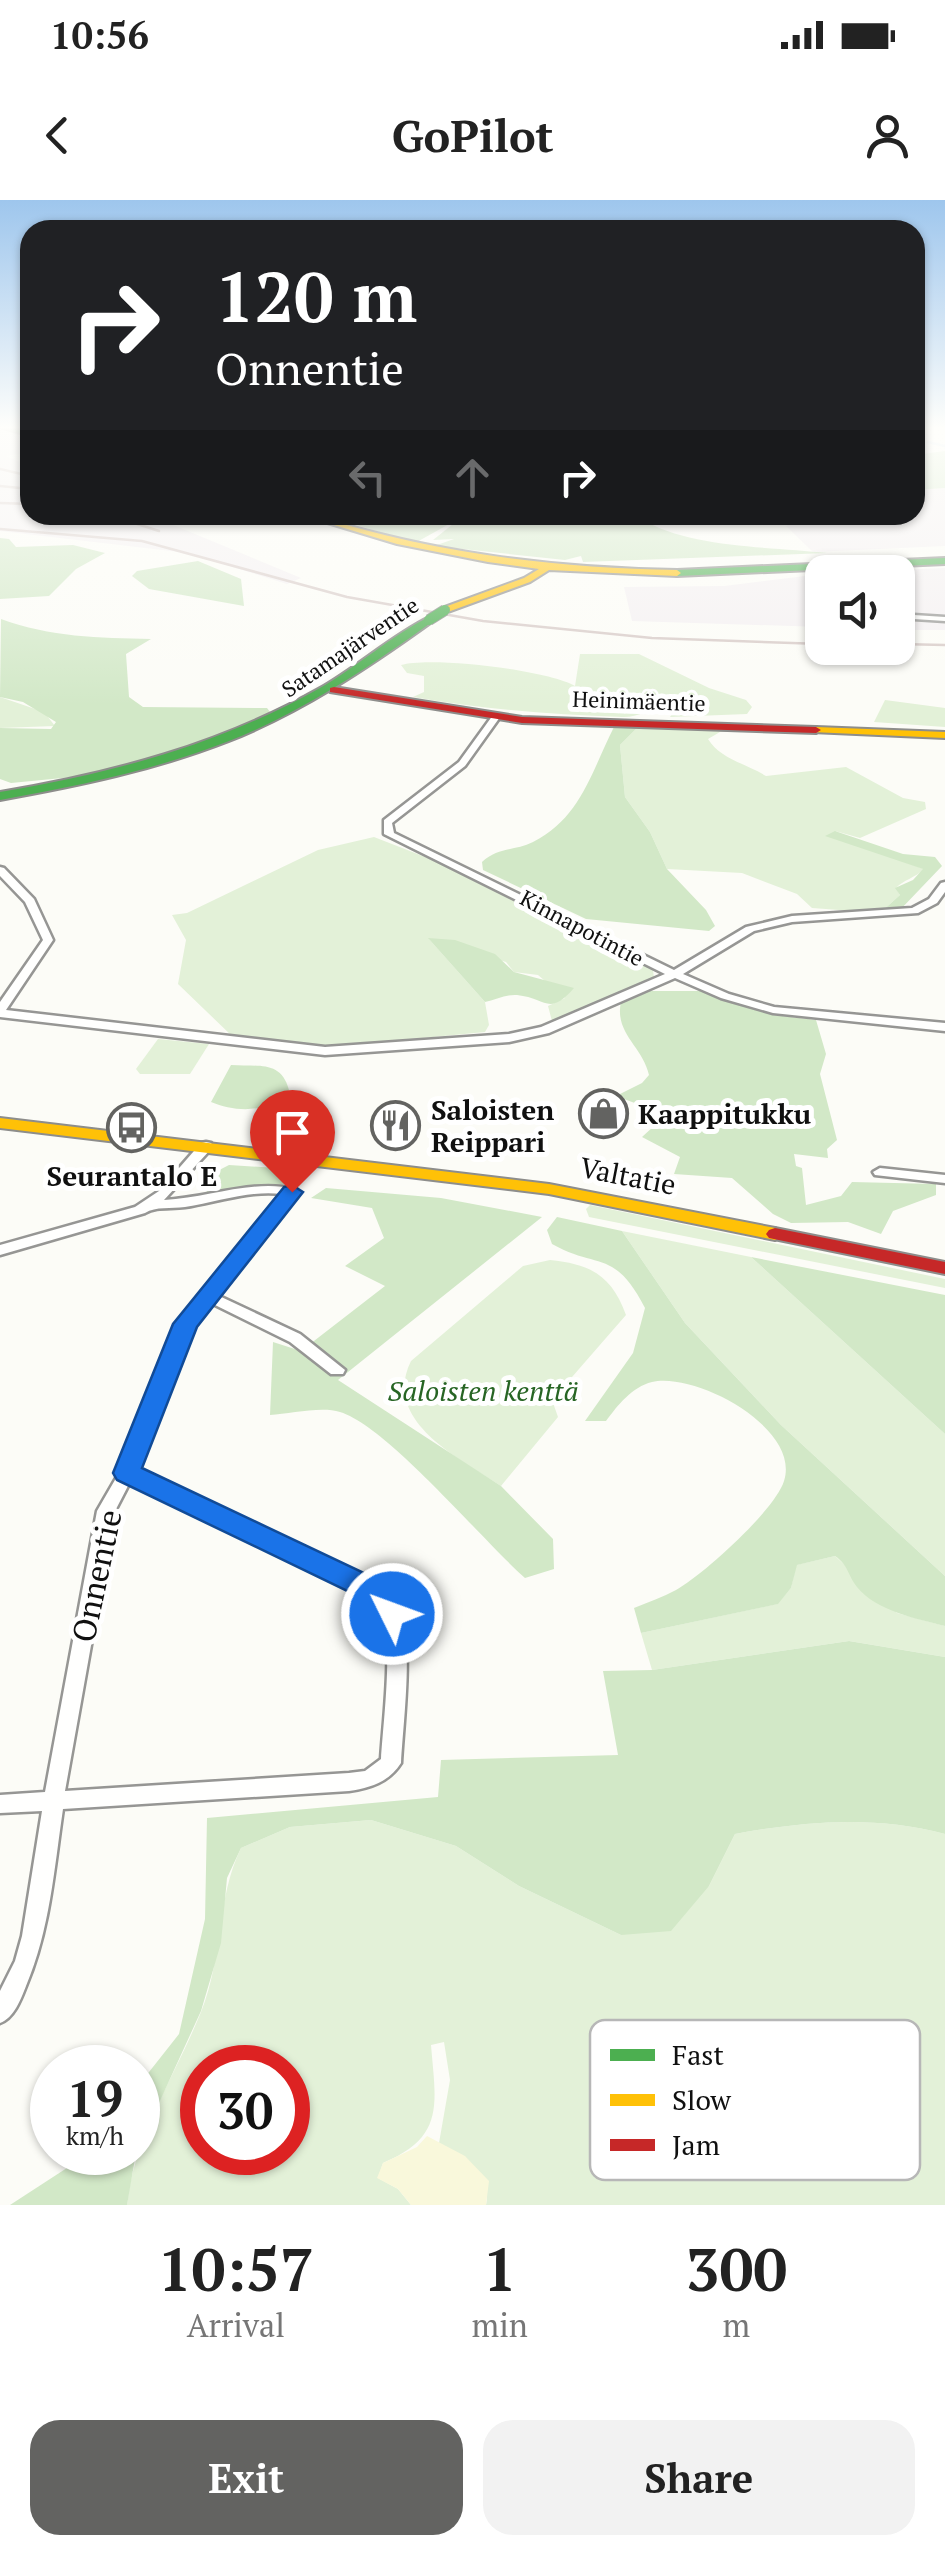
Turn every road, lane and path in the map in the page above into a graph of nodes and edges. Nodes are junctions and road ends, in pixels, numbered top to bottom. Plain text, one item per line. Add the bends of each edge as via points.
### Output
1 (337, 525) edge
2 (945, 561) edge
3 (547, 567) junction
4 (915, 617) edge
5 (945, 619) edge
6 (334, 690) junction
7 (496, 717) junction
8 (945, 735) edge
9 (0, 796) edge
10 (0, 870) edge
11 (945, 886) edge
12 (674, 975) junction
13 (0, 1011) edge
14 (945, 1027) edge
15 (0, 1123) edge
16 (206, 1146) junction
17 (880, 1172) dead end
18 (945, 1179) edge
19 (151, 1204) junction
20 (0, 1250) edge
21 (945, 1268) edge
22 (208, 1296) junction
23 (337, 1370) dead end
24 (126, 1473) junction
25 (54, 1800) junction
26 (0, 1804) edge
27 (0, 2012) edge

1 - 3 main road via 413,549
2 - 3 main road via 714,571
3 - 6 main road, Satamajärventie via 437,615
4 - 5 street
6 - 7 main road, Heinimäentie
6 - 9 main road, Satamajärventie via 202,752 108,778
7 - 8 main road, Heinimäentie
7 - 12 street, Kinnapotintie via 462,764 385,828
10 - 13 street via 30,901 48,940
11 - 12 street via 914,911 758,926
12 - 13 street via 523,1036 324,1051
12 - 14 street, Kinnapotintie via 773,1010
15 - 16 main road, Valtatie
16 - 19 street
16 - 21 main road, Valtatie via 602,1198
17 - 18 street
19 - 20 street
19 - 22 street, Onnentie via 292,1192
22 - 23 street via 280,1330
22 - 24 street, Onnentie via 178,1340
24 - 25 street, Onnentie via 106,1511
24 - 25 street via 384,1600 397,1644 391,1764 370,1779 350,1782
25 - 26 street
25 - 27 street, Onnentie via 37,1922 13,1994

